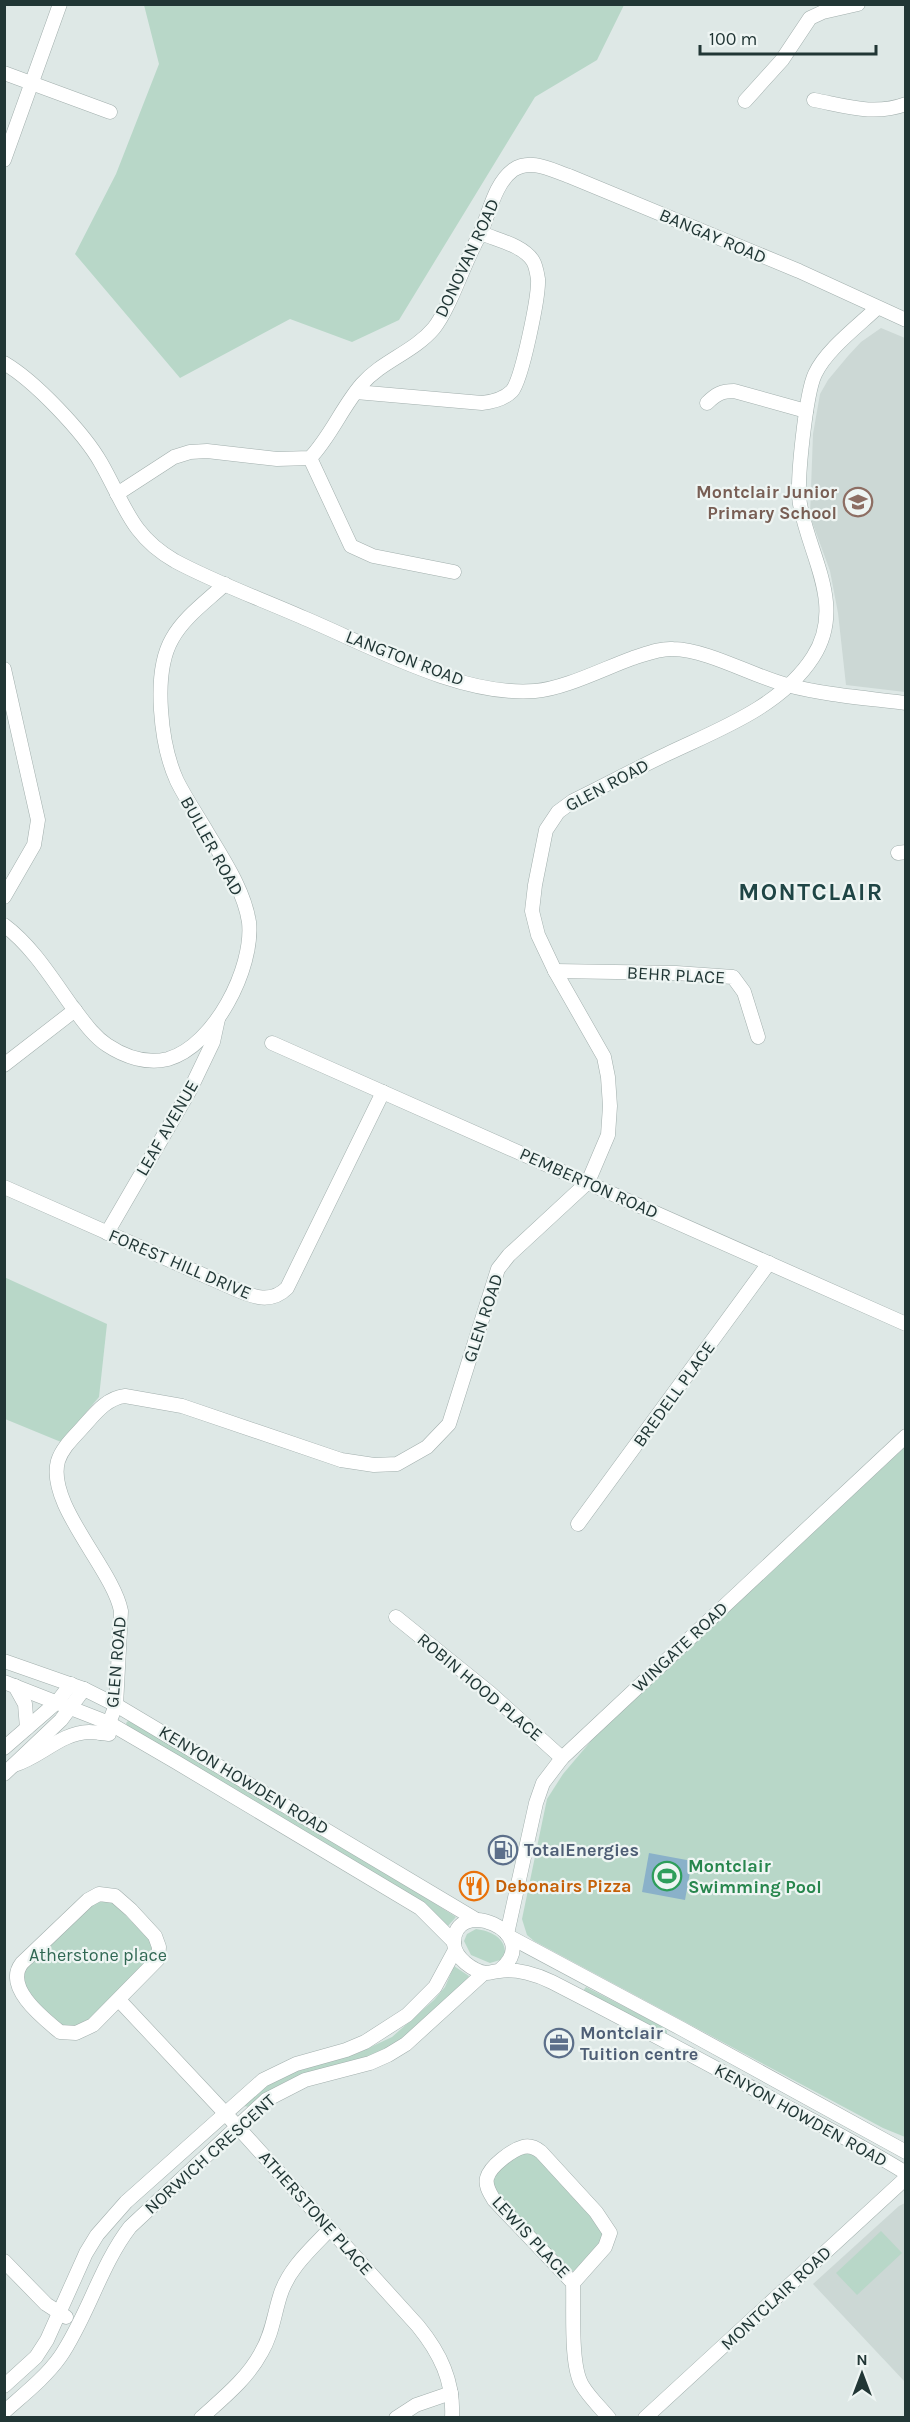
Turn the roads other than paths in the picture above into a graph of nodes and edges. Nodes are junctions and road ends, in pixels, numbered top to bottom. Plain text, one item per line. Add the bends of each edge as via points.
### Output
1 (60, 4) edge
2 (858, 4) edge
3 (4, 73) edge
4 (31, 83) junction
5 (814, 100) dead end
6 (745, 101) dead end
7 (906, 104) edge
8 (111, 112) dead end
9 (4, 160) edge
10 (518, 168) joint
11 (481, 232) junction
12 (877, 308) junction
13 (906, 320) edge
14 (4, 363) edge
15 (356, 392) junction
16 (707, 403) dead end
17 (806, 411) junction
18 (310, 458) junction
19 (117, 494) junction
20 (454, 572) dead end
21 (225, 584) junction
22 (4, 669) edge
23 (787, 685) junction
24 (906, 703) edge
25 (4, 897) edge
26 (4, 925) edge
27 (555, 971) junction
28 (75, 1010) junction
29 (218, 1019) junction
30 (758, 1036) dead end
31 (272, 1043) dead end
32 (4, 1065) edge
33 (383, 1092) junction
34 (588, 1182) junction
35 (4, 1187) edge
36 (107, 1233) junction
37 (769, 1263) junction
38 (906, 1324) edge
39 (906, 1436) edge
40 (578, 1524) dead end
41 (396, 1617) dead end
42 (4, 1661) edge
43 (10, 1684) edge
44 (77, 1687) junction
45 (57, 1702) junction
46 (116, 1705) junction
47 (71, 1707) junction
48 (27, 1728) junction
49 (104, 1728) junction
50 (4, 1749) edge
51 (562, 1758) junction
52 (9, 1769) edge
53 (515, 1895) junction
54 (475, 1919) junction
55 (490, 1923) junction
56 (508, 1936) junction
57 (455, 1946) junction
58 (500, 1970) junction
59 (570, 1970) junction
60 (484, 1973) junction
61 (561, 1987) junction
62 (119, 2000) junction
63 (682, 2029) junction
64 (674, 2046) junction
65 (225, 2113) junction
66 (238, 2127) junction
67 (906, 2152) edge
68 (906, 2173) edge
69 (906, 2178) edge
70 (330, 2229) junction
71 (4, 2261) edge
72 (573, 2283) junction
73 (60, 2314) junction
74 (79, 2323) junction
75 (4, 2386) edge
76 (451, 2393) junction
77 (4, 2412) edge
78 (201, 2418) edge
79 (396, 2418) edge
80 (452, 2418) edge
81 (609, 2418) edge
82 (645, 2418) edge

1 - 4 street
2 - 6 street via 810,18 782,60
3 - 4 street
4 - 8 street
4 - 9 street
5 - 7 street via 868,111
10 - 11 street, DONOVAN ROAD via 496,193
10 - 12 street, BANGAY ROAD via 536,164 569,176 799,271
11 - 15 street, DONOVAN ROAD via 434,328 380,368
11 - 15 street via 525,252 538,279 525,352 512,390 482,403
12 - 13 street, BANGAY ROAD
12 - 17 street, GLEN ROAD via 824,359 815,374
14 - 19 street, LANGTON ROAD via 43,394 79,431
15 - 18 street, DONOVAN ROAD
16 - 17 street via 714,395 734,391
17 - 23 street, GLEN ROAD via 798,493 825,584 827,604 821,640 812,658
18 - 19 street via 190,452 174,457
18 - 20 street via 351,546 373,556
19 - 21 street, LANGTON ROAD via 138,531 153,546
21 - 23 street, LANGTON ROAD via 430,672 487,688 520,692 554,688 644,654 673,649 703,655
21 - 29 street, BULLER ROAD via 177,630 165,654 161,683 166,747 177,779 232,876 248,921 245,966
22 - 25 street via 38,820 34,845
23 - 24 street, LANGTON ROAD
23 - 27 street, GLEN ROAD via 742,718 558,812 542,843 532,911
26 - 28 street, BULLER ROAD via 32,952
27 - 30 street, BEHR PLACE via 733,977 744,992
27 - 34 street, GLEN ROAD via 607,1066 608,1135
28 - 29 street, BULLER ROAD via 108,1046 131,1057 154,1060 184,1050
28 - 32 street
29 - 36 street, LEAF AVENUE via 213,1042 190,1090
31 - 33 street, PEMBERTON ROAD
33 - 34 street, PEMBERTON ROAD
33 - 36 street, FOREST HILL DRIVE via 287,1288 279,1295 250,1295
34 - 37 street, PEMBERTON ROAD
34 - 46 street, GLEN ROAD via 502,1262 449,1424 411,1458 387,1465 341,1460 189,1408 125,1396 107,1402 72,1439 58,1460 57,1478 77,1526 120,1605
35 - 36 street, FOREST HILL DRIVE
37 - 38 street, PEMBERTON ROAD
37 - 40 street, BREDELL PLACE
39 - 51 street, WINGATE ROAD
41 - 51 street, ROBIN HOOD PLACE
42 - 44 street, KENYON HOWDEN ROAD
43 - 45 street, KENYON HOWDEN ROAD
43 - 48 street via 26,1704
44 - 45 street
44 - 46 street, KENYON HOWDEN ROAD
44 - 47 street
45 - 47 street, KENYON HOWDEN ROAD
45 - 48 street
46 - 49 street, GLEN ROAD
46 - 54 street, KENYON HOWDEN ROAD
47 - 49 street, KENYON HOWDEN ROAD
47 - 52 street
48 - 50 street
49 - 52 street via 69,1736
49 - 57 street, KENYON HOWDEN ROAD via 133,1737 420,1908
51 - 53 street, WINGATE ROAD via 539,1793
53 - 55 street, WINGATE ROAD
53 - 56 street, WINGATE ROAD
54 - 55 street
54 - 57 street via 462,1925 455,1936
55 - 56 street
56 - 58 street via 511,1958
56 - 59 street, KENYON HOWDEN ROAD
57 - 60 street via 463,1960
57 - 65 street, NORWICH CRESCENT via 428,1997 389,2029 346,2050 279,2070
58 - 60 street
58 - 61 street, KENYON HOWDEN ROAD via 534,1975
59 - 61 street
59 - 63 street, KENYON HOWDEN ROAD
60 - 66 street, NORWICH CRESCENT via 406,2044 370,2063 305,2080 281,2091
61 - 64 street, KENYON HOWDEN ROAD
62 - 62 street via 84,2031 69,2034 51,2025 23,1995 17,1982 22,1963 99,1894 121,1900 155,1936 159,1947 154,1965
62 - 65 street, ATHERSTONE PLACE
63 - 64 street
63 - 67 street, KENYON HOWDEN ROAD
64 - 68 street, KENYON HOWDEN ROAD
65 - 66 street, ATHERSTONE PLACE
65 - 73 street, NORWICH CRESCENT via 111,2217 86,2253
66 - 70 street, ATHERSTONE PLACE
66 - 74 street, NORWICH CRESCENT via 130,2227 119,2241
69 - 82 street, MONTCLAIR ROAD
70 - 76 street, ATHERSTONE PLACE via 434,2346 442,2359
70 - 78 street via 285,2282 270,2334 256,2362
71 - 73 street
72 - 72 street, LEWIS PLACE via 489,2192 490,2171 519,2149 529,2147 541,2152 607,2226 609,2238 605,2247
72 - 81 street, LEWIS PLACE via 578,2376
73 - 74 street
73 - 75 street, NORWICH CRESCENT via 36,2356
74 - 77 street, NORWICH CRESCENT via 59,2359
76 - 79 street via 416,2405
76 - 80 street, ATHERSTONE PLACE

